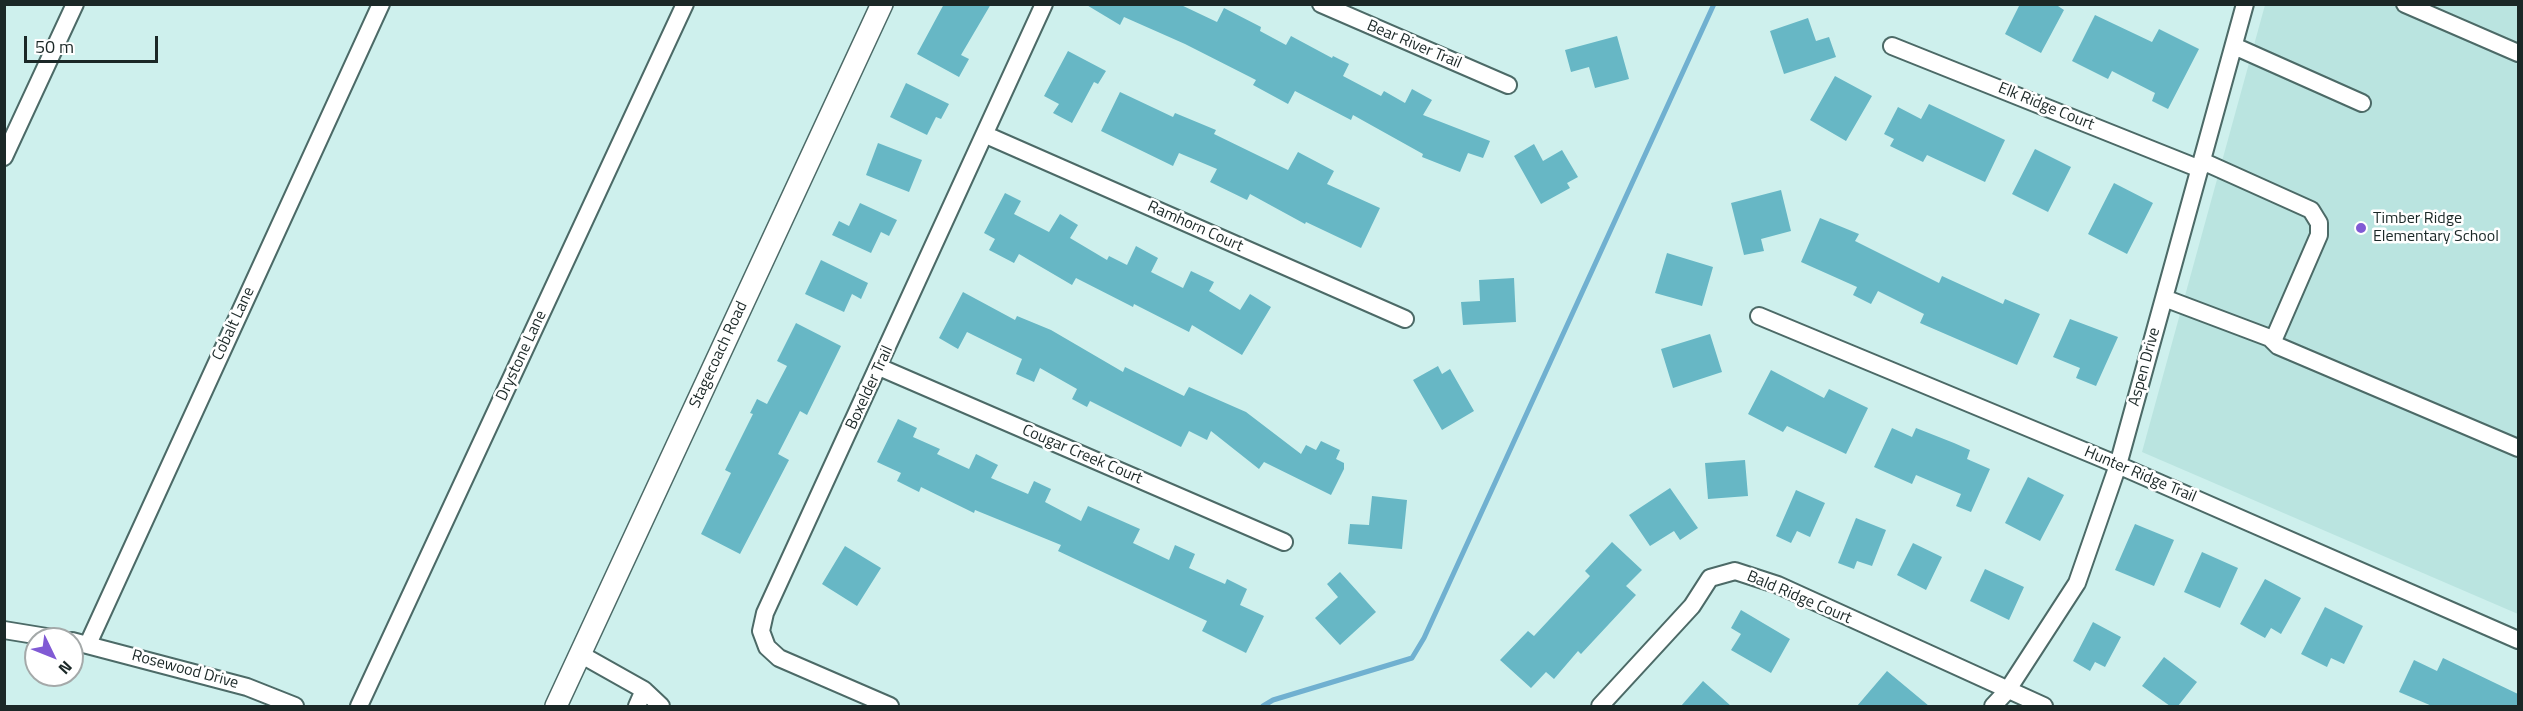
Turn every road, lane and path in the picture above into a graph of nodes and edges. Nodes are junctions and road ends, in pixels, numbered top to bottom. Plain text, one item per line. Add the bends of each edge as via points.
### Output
1 (75, 4) edge
2 (381, 4) edge
3 (685, 4) edge
4 (882, 4) edge
5 (1044, 4) edge
6 (1321, 4) edge
7 (2245, 4) edge
8 (2405, 4) edge
9 (1892, 46) dead end
10 (2234, 46) junction
11 (2518, 52) edge
12 (1508, 85) dead end
13 (2362, 103) dead end
14 (986, 135) junction
15 (4, 157) edge
16 (2201, 165) junction
17 (2164, 298) junction
18 (1759, 316) dead end
19 (1405, 319) dead end
20 (2273, 341) junction
21 (879, 367) junction
22 (2518, 448) edge
23 (2118, 465) junction
24 (1284, 542) dead end
25 (4, 630) edge
26 (24, 633) edge
27 (84, 635) edge
28 (2518, 640) edge
29 (84, 644) edge
30 (580, 654) junction
31 (644, 690) junction
32 (2007, 691) junction
33 (295, 706) edge
34 (359, 706) edge
35 (556, 706) edge
36 (638, 706) edge
37 (661, 706) edge
38 (890, 706) edge
39 (1600, 706) edge
40 (1993, 706) edge
41 (2044, 706) edge

1 - 15 street
2 - 27 street, Cobalt Lane
3 - 34 street, Drystone Lane
4 - 30 main road, Stagecoach Road
5 - 14 street, Boxelder Trail
6 - 12 street, Bear River Trail
7 - 10 street, Aspen Drive
8 - 11 street
9 - 16 street, Elk Ridge Court
10 - 13 street
10 - 16 street, Aspen Drive
14 - 19 street, Ramhorn Court
14 - 21 street, Boxelder Trail
16 - 17 street, Aspen Drive
16 - 20 street, Elk Ridge Court via 2311,210 2319,223 2319,235
17 - 20 street
17 - 23 street, Aspen Drive
18 - 23 street, Hunter Ridge Trail
20 - 22 street
21 - 24 street, Cougar Creek Court
21 - 38 street, Boxelder Trail via 765,613 761,631 767,647 779,658
23 - 28 street, Hunter Ridge Trail
23 - 32 street, Aspen Drive via 2077,583
25 - 26 street
29 - 33 street, Rosewood Drive via 247,687
30 - 31 street
30 - 35 main road, Stagecoach Road
31 - 36 street
31 - 37 street
32 - 39 street, Bald Ridge Court via 1778,585 1736,571 1710,578 1692,606
32 - 40 street, Aspen Drive
32 - 41 street, Bald Ridge Court

